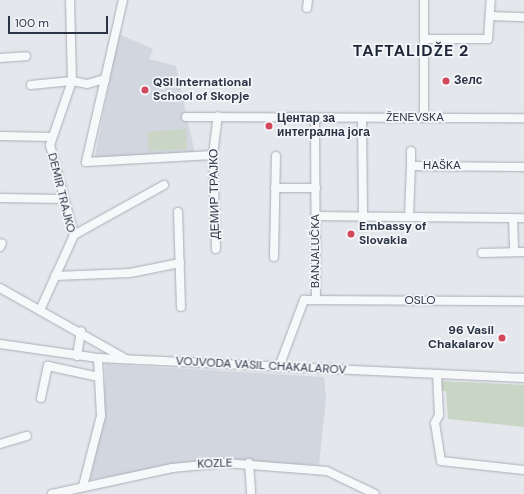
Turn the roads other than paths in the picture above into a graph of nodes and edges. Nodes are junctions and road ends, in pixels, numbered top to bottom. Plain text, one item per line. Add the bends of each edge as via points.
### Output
1 (70, 0) edge
2 (123, 0) edge
3 (424, 0) edge
4 (491, 0) edge
5 (491, 16) junction
6 (524, 17) edge
7 (424, 39) junction
8 (26, 56) dead end
9 (0, 58) edge
10 (105, 79) junction
11 (72, 81) junction
12 (31, 85) dead end
13 (218, 116) junction
14 (186, 117) dead end
15 (315, 118) junction
16 (362, 118) junction
17 (424, 118) junction
18 (524, 118) edge
19 (0, 136) edge
20 (52, 137) junction
21 (411, 151) dead end
22 (213, 155) junction
23 (276, 156) dead end
24 (411, 166) junction
25 (524, 167) edge
26 (164, 186) dead end
27 (275, 188) junction
28 (316, 188) junction
29 (0, 198) edge
30 (64, 199) junction
31 (178, 212) dead end
32 (316, 216) junction
33 (362, 217) junction
34 (409, 217) junction
35 (513, 218) junction
36 (524, 218) edge
37 (74, 235) junction
38 (216, 248) dead end
39 (514, 252) junction
40 (524, 252) edge
41 (482, 253) dead end
42 (274, 257) dead end
43 (180, 263) junction
44 (55, 276) junction
45 (0, 288) edge
46 (316, 300) junction
47 (524, 301) edge
48 (181, 307) dead end
49 (40, 310) junction
50 (80, 331) junction
51 (0, 344) edge
52 (77, 356) junction
53 (98, 358) junction
54 (126, 359) junction
55 (279, 367) junction
56 (437, 374) junction
57 (99, 377) junction
58 (524, 378) edge
59 (41, 398) dead end
60 (27, 436) dead end
61 (0, 444) edge
62 (249, 463) junction
63 (524, 470) edge
64 (83, 486) junction
65 (67, 492) edge
66 (52, 494) edge
67 (251, 494) edge
68 (375, 494) edge

1 - 11 street, DEMIR TRAJKO
2 - 10 street
3 - 7 street
4 - 5 street
5 - 6 street
5 - 7 street via 488,39
7 - 17 street
8 - 9 street
10 - 11 street via 87,84
10 - 22 street via 86,162
11 - 12 street
11 - 20 street, DEMIR TRAJKO
13 - 14 street, ŽENEVSKA
13 - 15 street, ŽENEVSKA
13 - 22 street, ДЕМИР ТРАЈКО
15 - 16 street, ŽENEVSKA
15 - 28 street, BANJALUČKA
16 - 17 street, ŽENEVSKA
16 - 33 street
17 - 18 street, ŽENEVSKA
19 - 20 street
20 - 30 street, DEMIR TRAJKO via 52,157
21 - 24 street
22 - 38 street, ДЕМИР ТРАЈКО
23 - 27 street
24 - 25 street, HAŠKA
24 - 34 street, HAŠKA
26 - 37 street
27 - 28 street
27 - 42 street
28 - 32 street, BANJALUČKA
29 - 30 street
30 - 37 street, DEMIR TRAJKO
31 - 43 street
32 - 33 street
32 - 46 street, BANJALUČKA
33 - 34 street
34 - 35 street
35 - 36 street
35 - 39 street
37 - 44 street, DEMIR TRAJKO
39 - 40 street
39 - 41 street
43 - 44 street via 130,273
43 - 48 street
44 - 49 street, DEMIR TRAJKO
45 - 49 street
46 - 47 street, OSLO
46 - 55 street, BANJALUČKA via 304,300 300,305
49 - 50 street
50 - 52 street
50 - 54 street
51 - 52 street, VOJVODA VASIL CHAKALAROV
52 - 53 street, VOJVODA VASIL CHAKALAROV
53 - 54 street, VOJVODA VASIL CHAKALAROV
53 - 57 street
54 - 55 street, VOJVODA VASIL CHAKALAROV
55 - 56 street, VOJVODA VASIL CHAKALAROV
56 - 58 street, VOJVODA VASIL CHAKALAROV
56 - 63 street via 439,415 435,423 441,461
57 - 59 street via 48,366
57 - 64 street via 101,416
60 - 61 street
62 - 64 street, KOZLE via 185,466
62 - 67 street
62 - 68 street, KOZLE via 327,471
64 - 65 street, KOZLE
65 - 66 street, KOZLE

